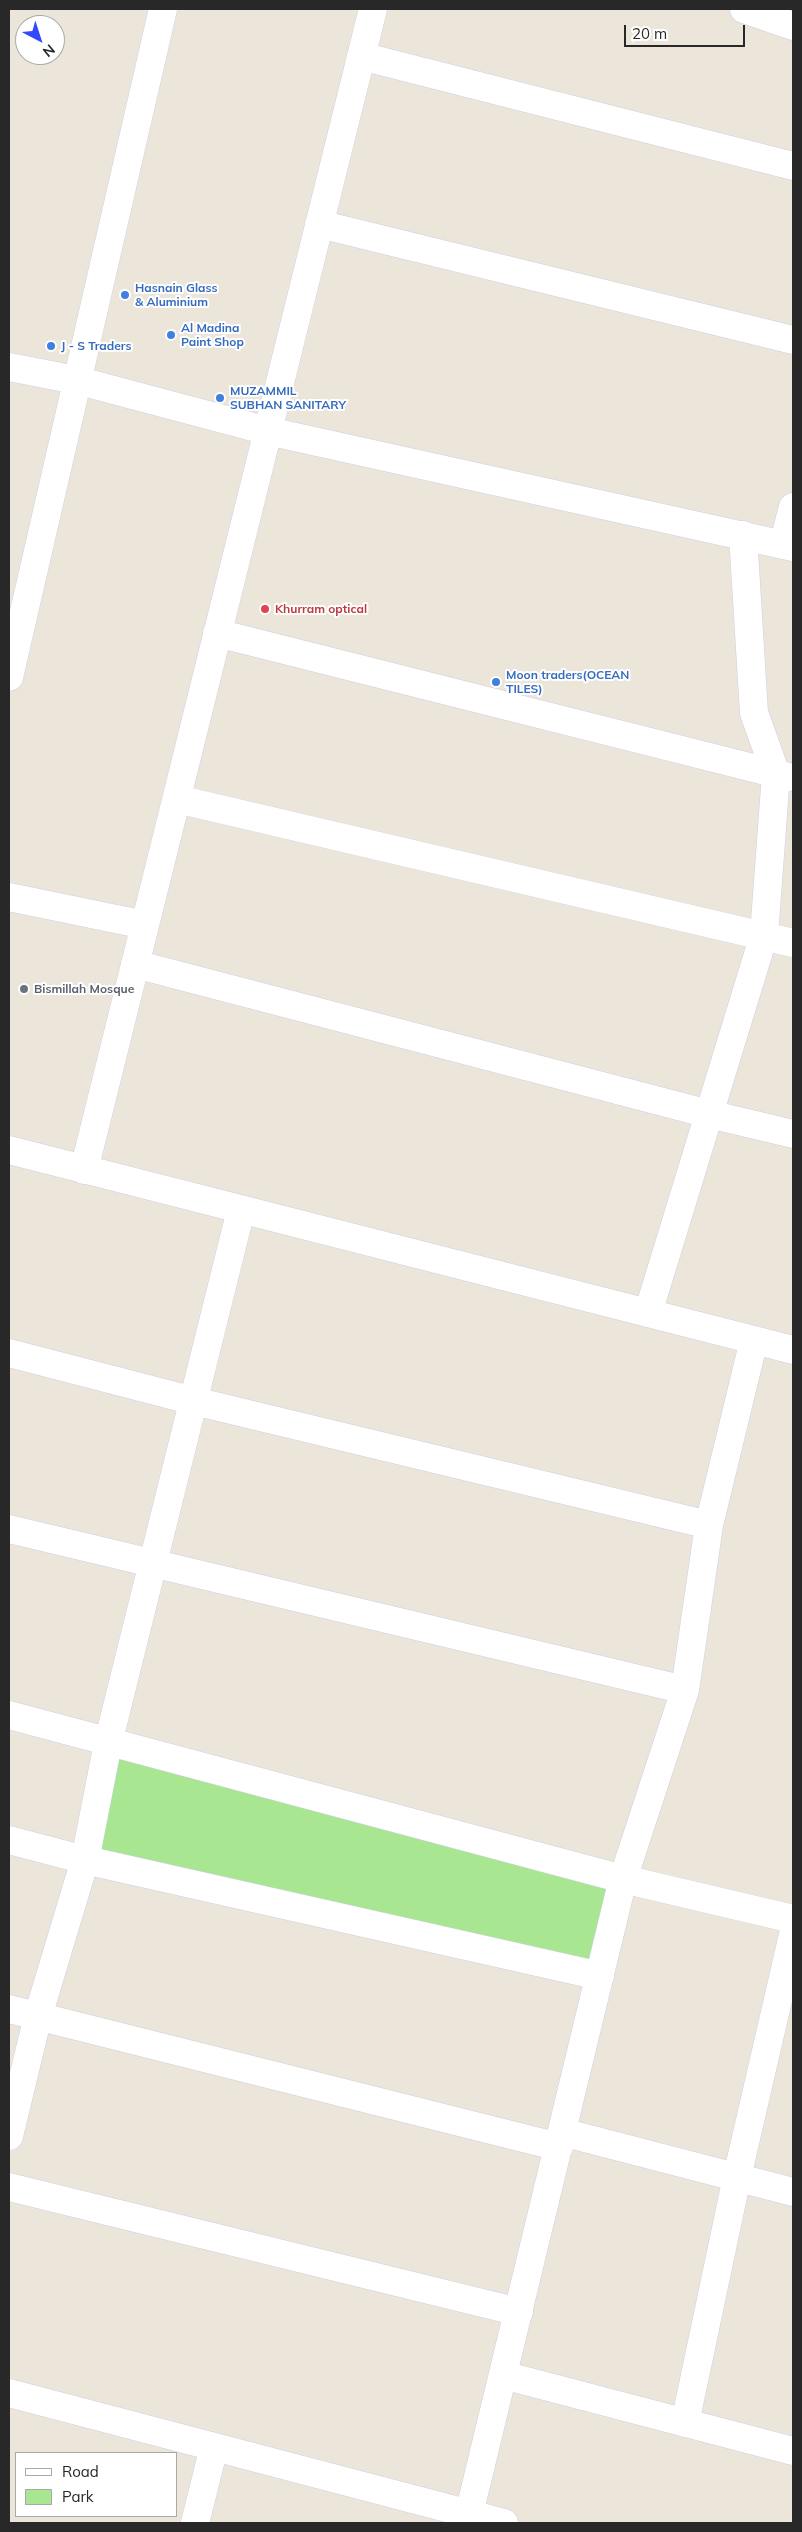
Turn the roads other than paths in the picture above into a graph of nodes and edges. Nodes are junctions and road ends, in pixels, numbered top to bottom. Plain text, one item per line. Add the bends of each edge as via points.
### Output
1 (163, 9) edge
2 (373, 9) edge
3 (744, 9) edge
4 (793, 26) edge
5 (361, 56) junction
6 (793, 166) edge
7 (319, 224) junction
8 (793, 340) edge
9 (9, 367) edge
10 (76, 380) junction
11 (268, 431) junction
12 (793, 507) edge
13 (743, 535) junction
14 (788, 546) edge
15 (217, 633) junction
16 (9, 677) edge
17 (785, 776) edge
18 (176, 799) junction
19 (9, 898) edge
20 (145, 925) junction
21 (764, 935) junction
22 (793, 943) edge
23 (135, 964) junction
24 (709, 1114) junction
25 (793, 1134) edge
26 (9, 1150) edge
27 (84, 1170) junction
28 (241, 1210) junction
29 (648, 1313) junction
30 (754, 1340) junction
31 (793, 1350) edge
32 (9, 1354) edge
33 (194, 1401) junction
34 (708, 1525) junction
35 (9, 1529) edge
36 (152, 1562) junction
37 (685, 1690) junction
38 (9, 1715) edge
39 (108, 1743) junction
40 (9, 1840) edge
41 (85, 1860) junction
42 (623, 1879) junction
43 (793, 1919) edge
44 (793, 1935) edge
45 (600, 1976) junction
46 (9, 2009) edge
47 (38, 2016) junction
48 (9, 2136) edge
49 (560, 2139) junction
50 (737, 2177) junction
51 (9, 2187) edge
52 (793, 2192) edge
53 (519, 2312) junction
54 (503, 2375) junction
55 (9, 2393) edge
56 (685, 2423) junction
57 (214, 2447) junction
58 (793, 2451) edge
59 (469, 2514) junction
60 (194, 2523) edge
61 (504, 2523) edge

1 - 10 street
2 - 5 street
3 - 4 street
5 - 6 street
5 - 7 street
7 - 8 street
7 - 11 street
9 - 10 street
10 - 11 street
10 - 16 street
11 - 13 street
11 - 15 street
12 - 14 street
13 - 14 street
13 - 17 street via 754,713
15 - 17 street
15 - 18 street
17 - 21 street
18 - 20 street
18 - 21 street
19 - 20 street
20 - 23 street
21 - 22 street
21 - 24 street
23 - 24 street
23 - 27 street
24 - 25 street
24 - 29 street
26 - 27 street
27 - 28 street
28 - 29 street
28 - 33 street
29 - 30 street
30 - 31 street
30 - 34 street
32 - 33 street
33 - 34 street
33 - 36 street
34 - 37 street
35 - 36 street
36 - 37 street
36 - 39 street
37 - 42 street
38 - 39 street
39 - 41 street
39 - 42 street
40 - 41 street
41 - 45 street
41 - 47 street
42 - 43 street
42 - 45 street
44 - 50 street
45 - 49 street
46 - 47 street
47 - 48 street
47 - 49 street
49 - 50 street
49 - 53 street
50 - 52 street
50 - 56 street
51 - 53 street
53 - 54 street
54 - 56 street
54 - 59 street
55 - 57 street
56 - 58 street
57 - 59 street
57 - 60 street
59 - 61 street

